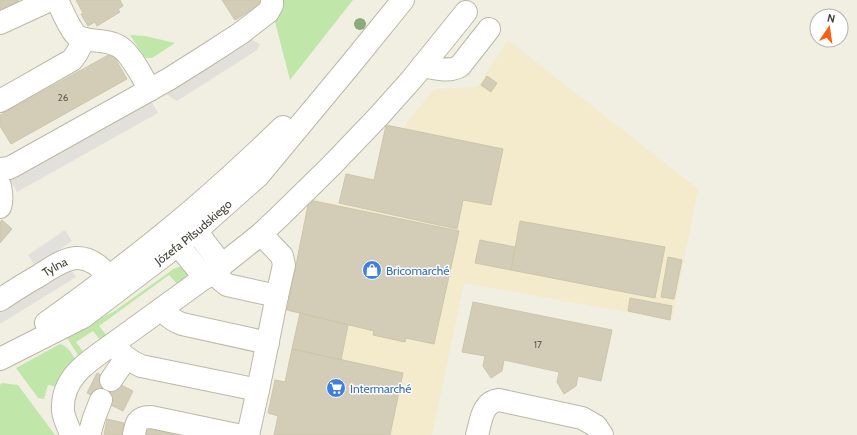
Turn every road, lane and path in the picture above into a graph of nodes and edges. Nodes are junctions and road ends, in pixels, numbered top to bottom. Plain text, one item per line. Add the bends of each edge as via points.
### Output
1 (50, 0) edge
2 (57, 0) edge
3 (403, 0) edge
4 (270, 6) edge
5 (466, 12) dead end
6 (0, 23) edge
7 (489, 29) dead end
8 (84, 39) junction
9 (422, 66) junction
10 (150, 90) junction
11 (0, 100) edge
12 (0, 169) edge
13 (0, 186) edge
14 (0, 207) edge
15 (186, 227) junction
16 (261, 234) junction
17 (178, 245) junction
18 (213, 271) junction
19 (109, 277) junction
20 (277, 296) junction
21 (0, 300) edge
22 (162, 309) junction
23 (268, 343) junction
24 (119, 351) junction
25 (0, 359) edge
26 (111, 380) dead end
27 (258, 390) junction
28 (101, 400) dead end
29 (71, 435) edge
30 (89, 435) edge
31 (134, 435) edge
32 (237, 435) edge
33 (248, 435) edge
34 (477, 435) edge
35 (602, 435) edge

1 - 6 street
2 - 8 street via 72,30
3 - 15 street, Józefa Piłsudskiego via 351,64 199,204
4 - 10 street via 220,47
5 - 9 street
7 - 9 street via 457,68 448,70
8 - 10 street via 110,42 121,48
8 - 11 street via 72,60
9 - 16 street via 354,143
10 - 12 street via 13,166
13 - 14 street
15 - 17 street, Józefa Piłsudskiego
15 - 18 street
15 - 19 street, Józefa Piłsudskiego
16 - 18 street
16 - 20 street via 284,260
17 - 18 street
17 - 25 street, Józefa Piłsudskiego via 83,317
18 - 20 street via 227,284
18 - 22 street
19 - 21 street, Tylna via 93,262 82,258 69,259
19 - 25 street, Józefa Piłsudskiego
20 - 23 street
22 - 23 street via 178,323
22 - 24 street
23 - 27 street
24 - 26 street
24 - 27 street via 141,366
24 - 29 street via 83,366 69,384 63,412
27 - 33 street
28 - 30 street
31 - 32 street via 137,422 145,417 151,417
34 - 35 street via 487,405 499,400 582,418 596,426

